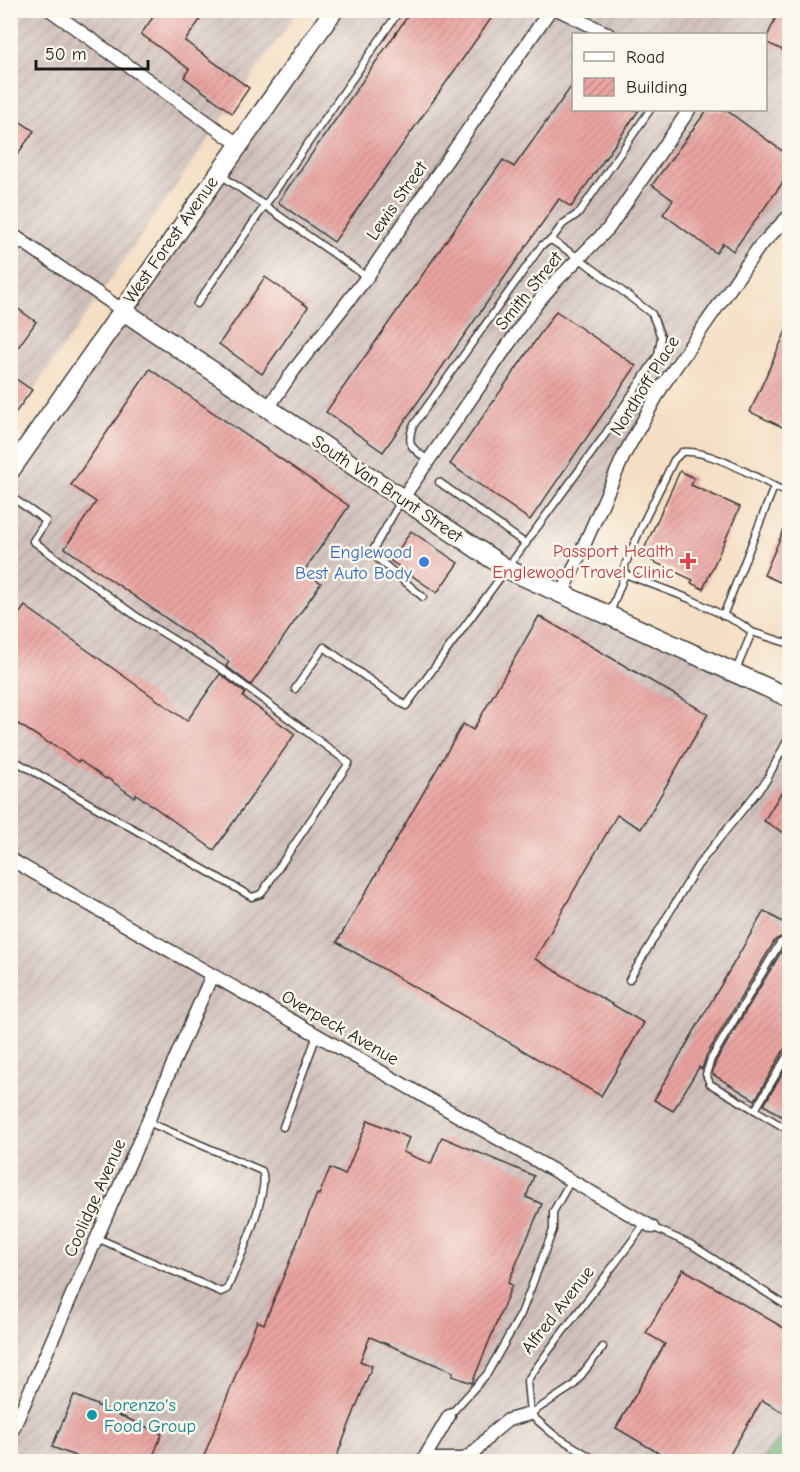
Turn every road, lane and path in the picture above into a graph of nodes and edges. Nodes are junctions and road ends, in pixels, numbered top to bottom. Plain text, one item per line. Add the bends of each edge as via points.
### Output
1 (50, 10) edge
2 (334, 10) edge
3 (400, 10) edge
4 (550, 10) edge
5 (559, 10) edge
6 (606, 33) edge
7 (649, 111) edge
8 (688, 111) edge
9 (238, 144) junction
10 (218, 173) junction
11 (264, 204) junction
12 (789, 215) edge
13 (10, 233) edge
14 (550, 240) junction
15 (22, 241) junction
16 (10, 258) edge
17 (579, 258) junction
18 (367, 277) junction
19 (196, 304) dead end
20 (122, 310) junction
21 (268, 408) junction
22 (428, 460) junction
23 (10, 471) edge
24 (439, 482) dead end
25 (774, 487) junction
26 (789, 494) edge
27 (10, 496) edge
28 (402, 499) junction
29 (526, 544) junction
30 (507, 569) junction
31 (625, 574) junction
32 (562, 595) junction
33 (423, 597) dead end
34 (723, 616) junction
35 (609, 617) junction
36 (752, 632) junction
37 (789, 644) edge
38 (734, 674) junction
39 (295, 688) dead end
40 (789, 698) edge
41 (789, 735) edge
42 (10, 758) edge
43 (10, 859) edge
44 (789, 938) edge
45 (212, 975) junction
46 (629, 980) dead end
47 (317, 1035) junction
48 (788, 1056) edge
49 (755, 1110) junction
50 (147, 1122) junction
51 (283, 1127) dead end
52 (789, 1131) edge
53 (571, 1180) junction
54 (649, 1225) junction
55 (97, 1238) junction
56 (789, 1308) edge
57 (603, 1347) dead end
58 (530, 1414) junction
59 (449, 1416) joint
60 (10, 1436) edge
61 (423, 1460) edge
62 (459, 1461) edge
63 (599, 1461) edge

1 - 9 street
2 - 9 street, West Forest Avenue
3 - 11 lane
4 - 18 street, Lewis Street
5 - 6 street
7 - 14 lane via 579,213
8 - 17 street, Smith Street via 608,229
9 - 10 street, West Forest Avenue
10 - 11 lane
10 - 20 street, West Forest Avenue
11 - 18 lane
11 - 19 lane
12 - 32 street, Nordhoff Place via 759,247 663,385 624,455
13 - 15 street, South Van Brunt Street
14 - 17 lane
14 - 22 lane via 542,245 413,426 408,439 412,448
15 - 16 lane
15 - 20 street, South Van Brunt Street
17 - 22 street, Smith Street via 537,303
17 - 29 lane via 652,314 661,337 658,355
18 - 21 street, Lewis Street
20 - 21 street, South Van Brunt Street
20 - 23 street, West Forest Avenue
21 - 28 street, South Van Brunt Street
22 - 28 street, Smith Street
24 - 29 lane
25 - 26 lane
25 - 31 lane via 710,456 682,452 674,460 643,523
25 - 34 lane
27 - 42 lane via 46,521 33,541 140,619 220,668 349,763 261,894 252,897
28 - 30 street, South Van Brunt Street
28 - 33 lane via 373,550 378,559
29 - 30 lane
30 - 32 street, South Van Brunt Street
30 - 39 lane via 406,706 324,647
31 - 34 lane
31 - 35 lane
32 - 35 street, South Van Brunt Street
34 - 36 lane
35 - 38 street, South Van Brunt Street
36 - 37 lane
36 - 38 lane
38 - 40 street, South Van Brunt Street
41 - 46 lane via 766,781 698,865
43 - 45 street, Overpeck Avenue
44 - 49 lane via 780,943 711,1059 706,1074 710,1084
45 - 47 street, Overpeck Avenue
45 - 50 street, Coolidge Avenue
47 - 51 lane
47 - 53 street, Overpeck Avenue
48 - 49 lane
49 - 52 lane
50 - 55 street, Coolidge Avenue
50 - 55 lane via 262,1171 261,1194 231,1280 221,1292
53 - 54 street, Overpeck Avenue
53 - 59 lane via 554,1212 553,1230 521,1314 487,1374
54 - 56 lane via 692,1245
54 - 58 lane, Alfred Avenue via 527,1381
55 - 60 street, Coolidge Avenue
57 - 58 lane via 573,1386
58 - 62 street via 508,1420 476,1451
58 - 63 lane via 553,1434
59 - 61 street
61 - 62 street

